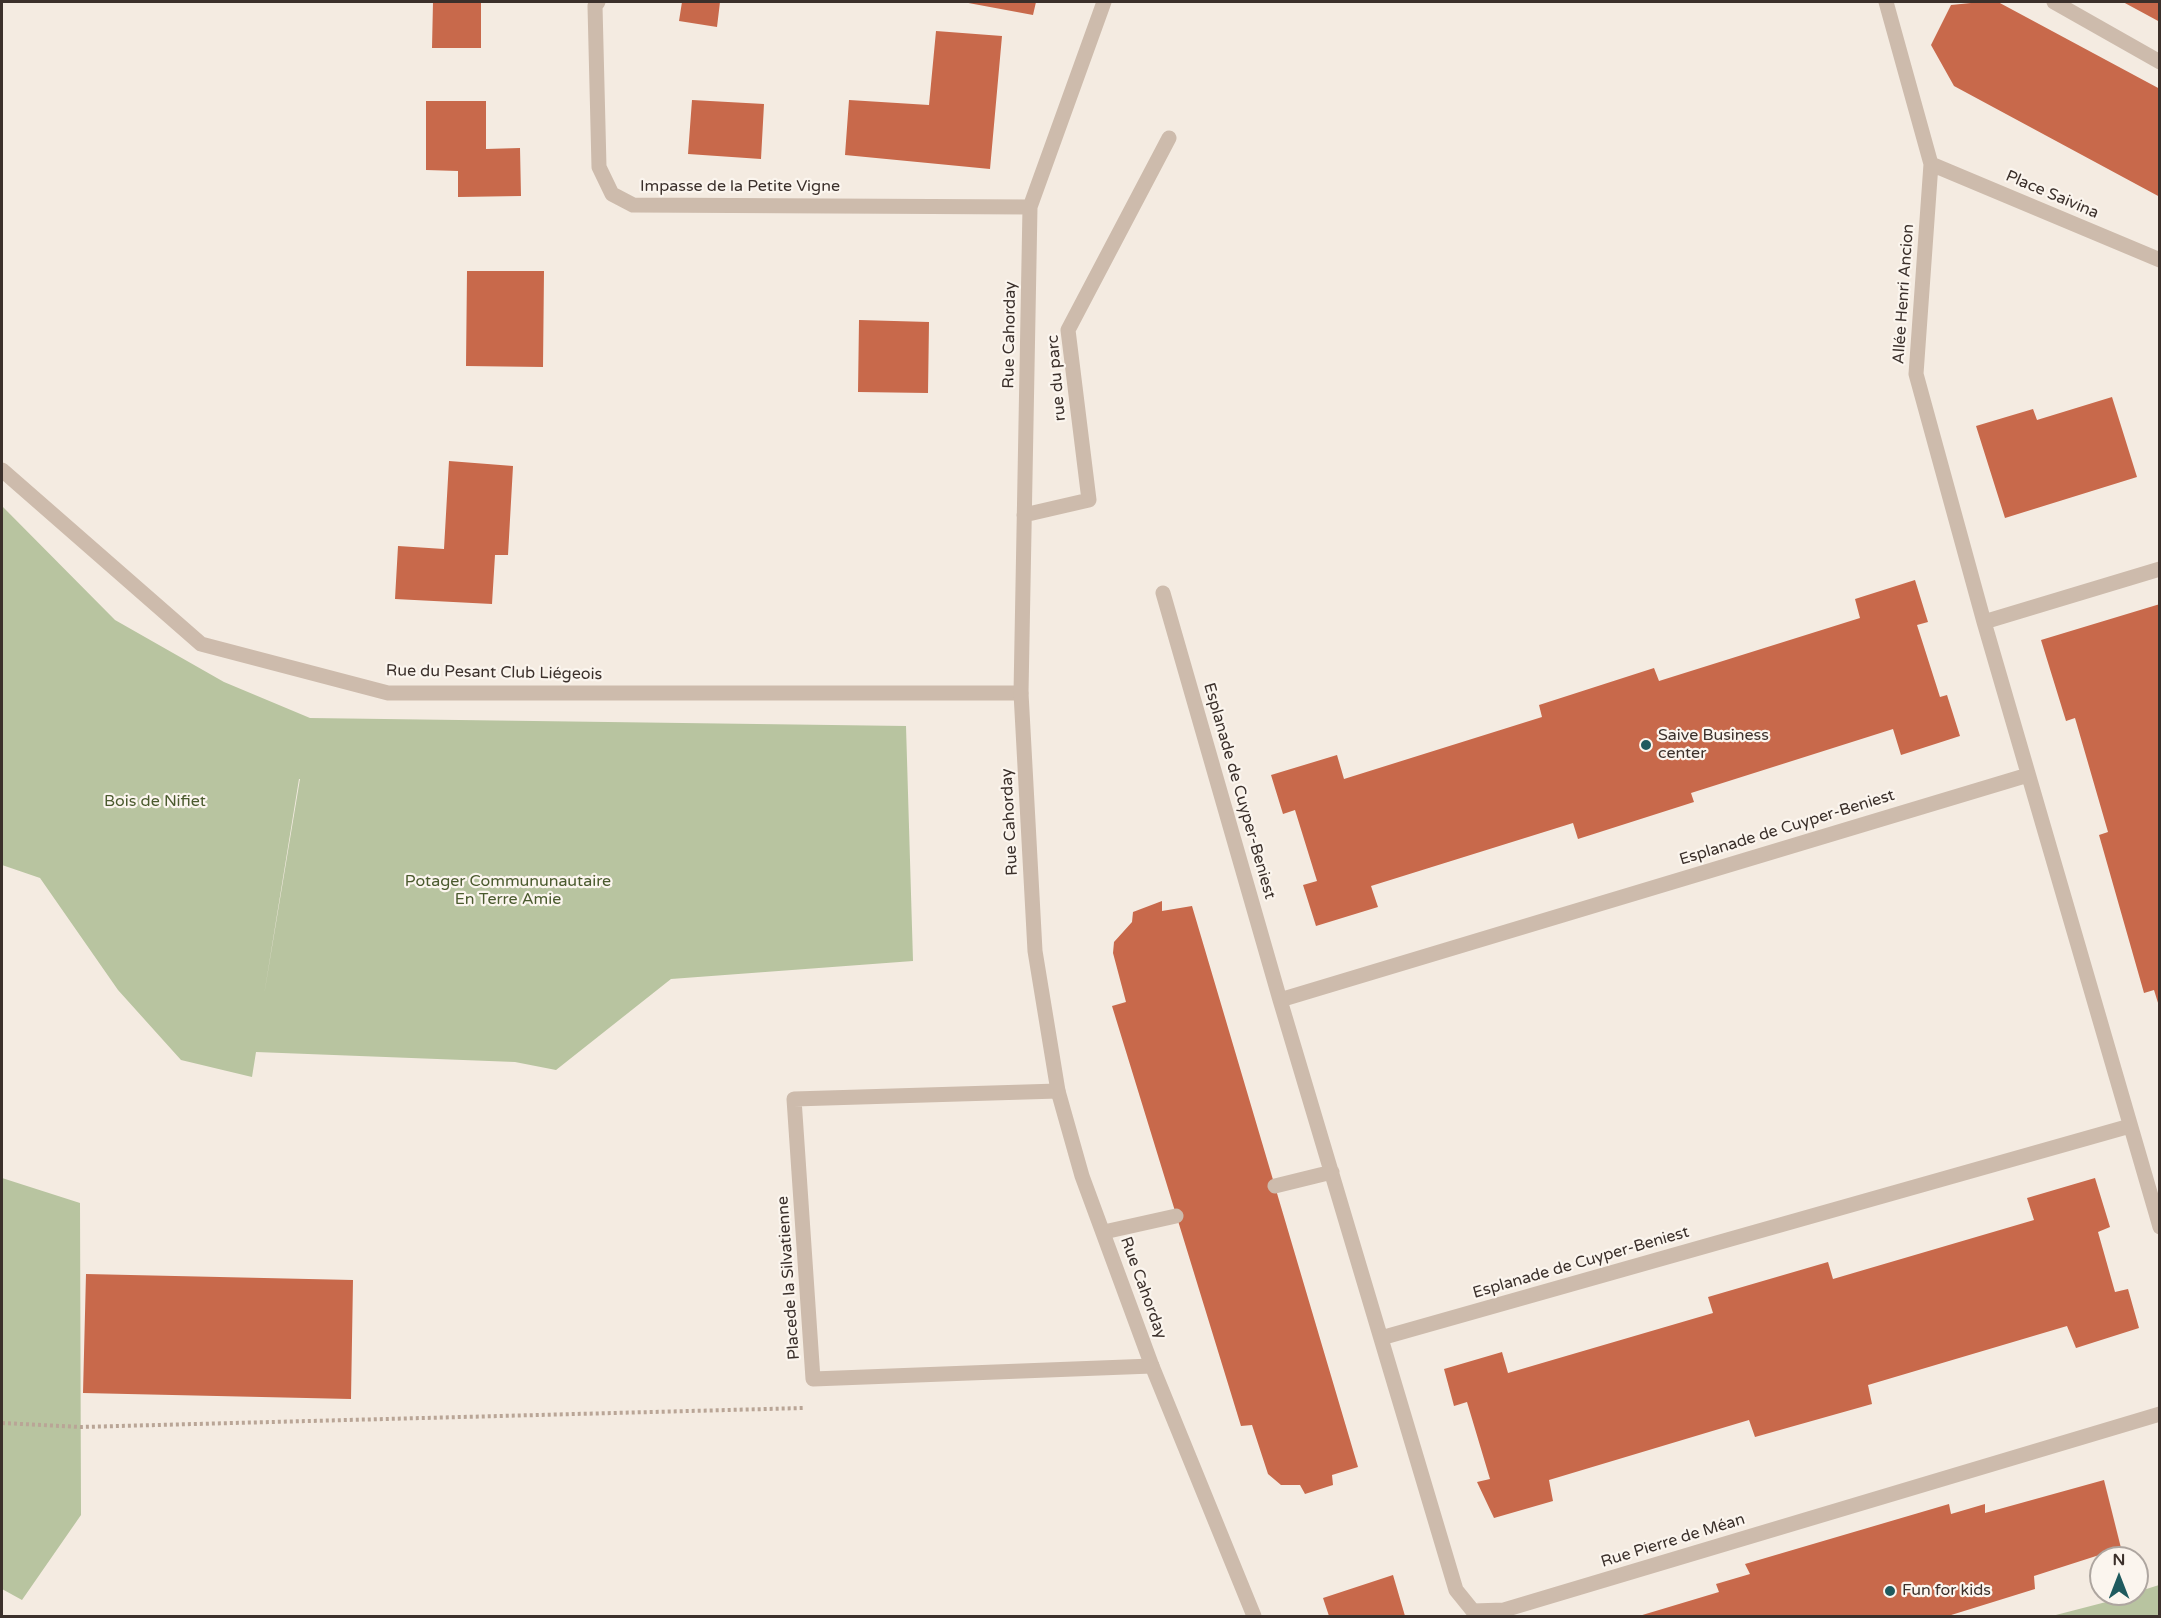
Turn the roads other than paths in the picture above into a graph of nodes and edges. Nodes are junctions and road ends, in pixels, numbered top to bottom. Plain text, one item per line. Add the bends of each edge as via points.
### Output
1 (598, 2) edge
2 (1104, 2) edge
3 (1886, 2) edge
4 (2054, 2) edge
5 (2160, 62) edge
6 (1169, 138) dead end
7 (1932, 164) junction
8 (1030, 207) junction
9 (2160, 260) edge
10 (2, 470) edge
11 (1024, 515) junction
12 (2160, 569) edge
13 (1163, 593) dead end
14 (1984, 622) junction
15 (1021, 693) junction
16 (2028, 775) junction
17 (1280, 1000) junction
18 (1058, 1091) junction
19 (2130, 1126) junction
20 (1332, 1172) junction
21 (1275, 1186) dead end
22 (1176, 1216) dead end
23 (2160, 1227) edge
24 (1104, 1233) junction
25 (1381, 1338) junction
26 (1152, 1366) junction
27 (2160, 1414) edge
28 (1254, 1617) edge

1 - 8 street, Impasse de la Petite Vigne via 595,6 599,167 612,194 633,205
2 - 8 street, Rue Cahorday
3 - 7 street, Allée Henri Ancion
4 - 5 street
6 - 11 street, rue du parc via 1068,330 1089,500
7 - 9 street, Place Saivina
7 - 14 street, Allée Henri Ancion via 1916,374
8 - 11 street, Rue Cahorday
10 - 15 street, Rue du Pesant Club Liégeois via 201,644 388,693
11 - 15 street, Rue Cahorday
12 - 14 street
13 - 17 street, Esplanade de Cuyper-Beniest
14 - 16 street
15 - 18 street, Rue Cahorday via 1035,951
16 - 17 street, Esplanade de Cuyper-Beniest
16 - 19 street
17 - 20 street, Esplanade de Cuyper-Beniest
18 - 24 street, Rue Cahorday via 1082,1176
18 - 26 street, Placede la Silvatienne via 794,1099 813,1379
19 - 23 street
19 - 25 street, Esplanade de Cuyper-Beniest
20 - 21 street
20 - 25 street, Esplanade de Cuyper-Beniest
22 - 24 street
24 - 26 street, Rue Cahorday
25 - 27 street, Rue Pierre de Méan via 1456,1590 1473,1611 1504,1610
26 - 28 street, Rue Cahorday

